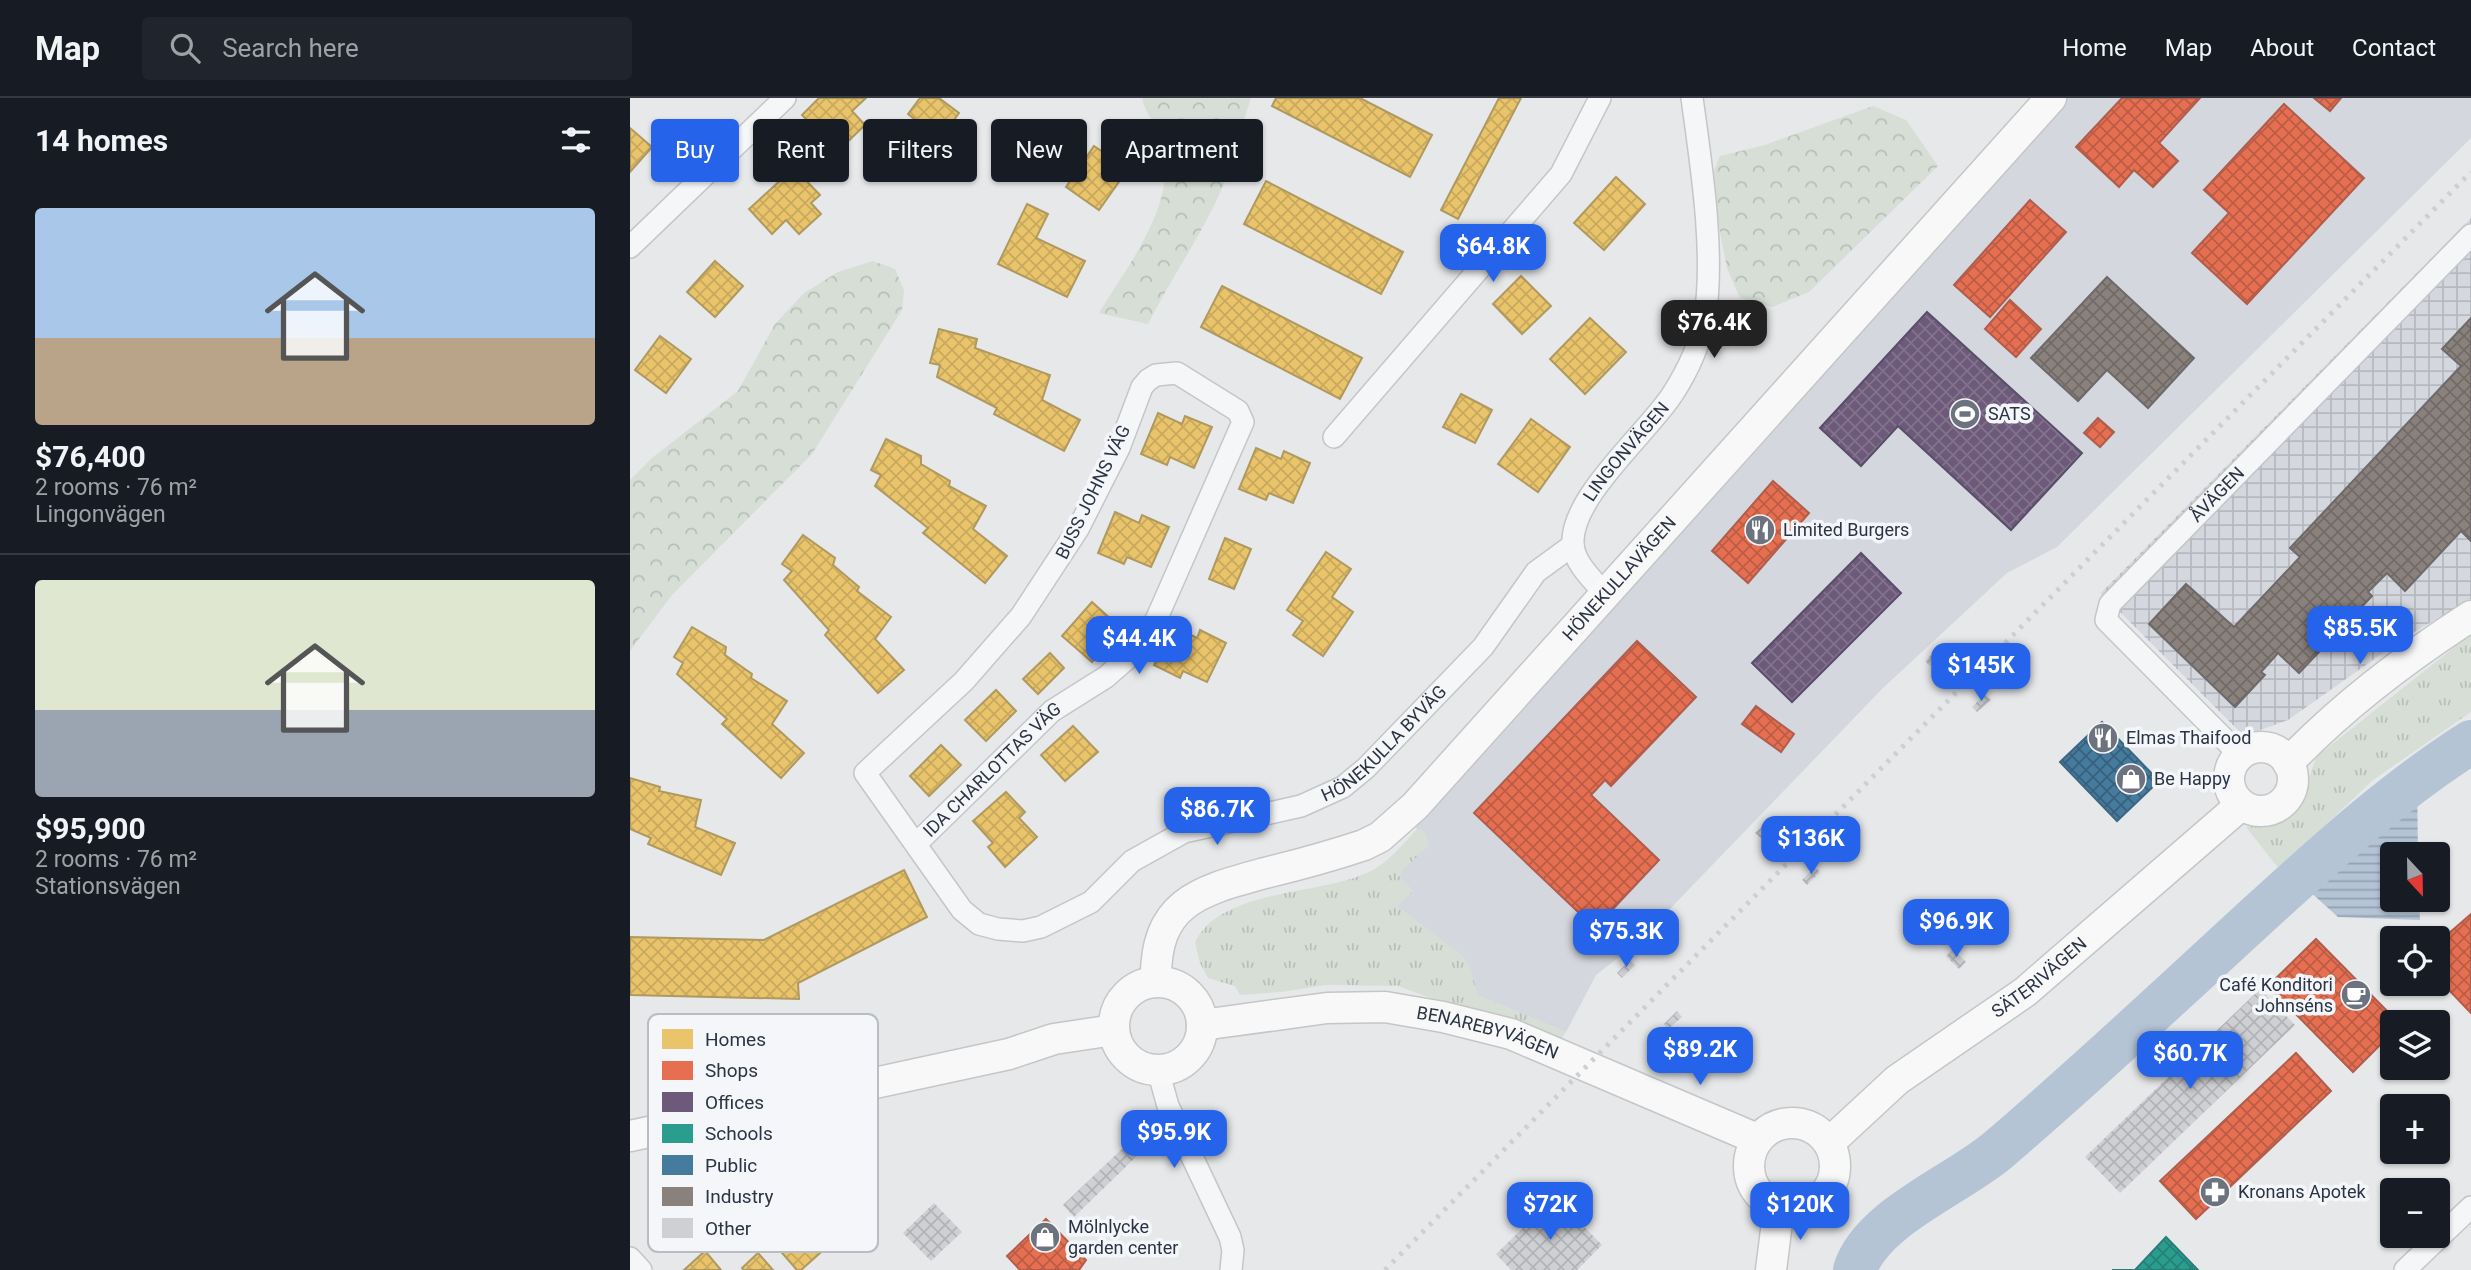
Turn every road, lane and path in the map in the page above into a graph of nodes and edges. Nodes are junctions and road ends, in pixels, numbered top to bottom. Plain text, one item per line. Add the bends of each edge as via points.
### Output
1 (785, 98) edge
2 (1600, 98) edge
3 (1692, 98) edge
4 (2051, 98) edge
5 (2471, 235) edge
6 (630, 247) edge
7 (1243, 422) joint
8 (1334, 437) dead end
9 (1573, 545) junction
10 (1604, 593) junction
11 (2471, 616) edge
12 (2240, 755) junction
13 (2288, 763) junction
14 (865, 773) joint
15 (2241, 805) junction
16 (917, 843) junction
17 (1156, 982) junction
18 (1202, 1025) junction
19 (1114, 1030) junction
20 (1158, 1070) junction
21 (878, 1082) edge
22 (648, 1132) edge
23 (630, 1136) edge
24 (1757, 1139) junction
25 (1829, 1143) junction
26 (1779, 1207) junction
27 (2471, 1207) edge
28 (630, 1258) edge
29 (641, 1270) edge
30 (1231, 1270) edge
31 (1771, 1270) edge
32 (2405, 1270) edge

1 - 6 street
2 - 8 street via 1561,174
3 - 9 street, LINGONVÄGEN via 1708,253 1705,317 1694,355 1672,396 1597,486 1574,528
4 - 10 street, HÖNEKULLAVÄGEN
5 - 12 street, ÅVÄGEN via 2110,604 2106,620
7 - 14 street, BUSS JOHNS VÄG via 1238,411 1177,373 1148,380 1079,530 1021,617 964,681
7 - 16 street, IDA CHARLOTTAS VÄG via 1156,620 1129,657 1052,711
9 - 10 street via 1581,564
9 - 16 street, HÖNEKULLA BYVÄG via 1536,572 1483,647 1343,787 1301,806 1184,832 1132,861 1091,902 1060,920 1023,931 979,924 947,893
10 - 17 street, HÖNEKULLAVÄGEN via 1418,804 1380,837 1318,859 1221,884 1187,901 1168,921 1160,940
11 - 13 street via 2319,730
12 - 13 street via 2252,748 2266,748
12 - 15 street via 2229,776 2231,792
13 - 15 street via 2293,780 2282,803 2257,811
14 - 16 street, HÖNEKULLA BYVÄG
15 - 25 street, SÄTERIVÄGEN via 2025,992 1897,1080
17 - 18 street via 1174,985 1188,994 1199,1008
17 - 19 street via 1139,986 1125,997
18 - 20 street via 1190,1057
18 - 24 street, BENAREBYVÄGEN via 1327,1008 1385,1007 1443,1017 1511,1034
19 - 20 street via 1129,1059
19 - 21 street via 1054,1039 996,1057
20 - 30 street via 1168,1106 1230,1237
22 - 23 street
24 - 25 street via 1768,1129 1797,1123 1810,1126
24 - 26 street via 1748,1165 1750,1179 1766,1201
25 - 26 street via 1835,1159 1834,1176 1826,1192 1813,1204
26 - 31 street
27 - 32 street
28 - 29 street

